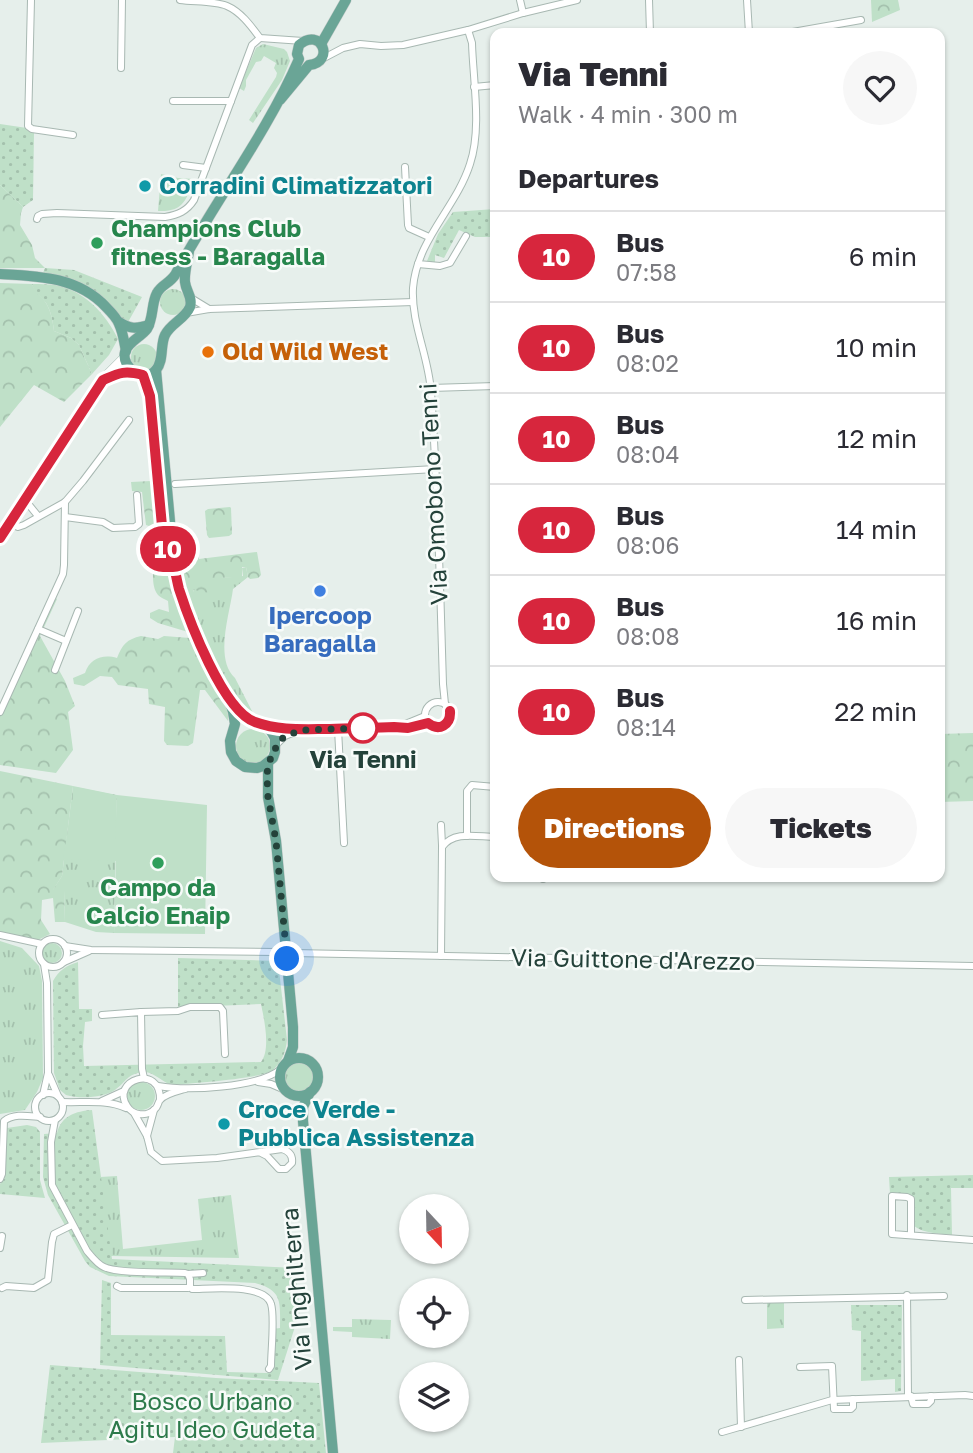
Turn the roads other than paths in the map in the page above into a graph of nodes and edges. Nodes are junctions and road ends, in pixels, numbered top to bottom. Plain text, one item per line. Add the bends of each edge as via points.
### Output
1 (32, 0) edge
2 (122, 0) edge
3 (180, 0) edge
4 (346, 0) edge
5 (520, 0) edge
6 (577, 0) edge
7 (649, 0) edge
8 (747, 0) edge
9 (523, 13) junction
10 (861, 20) dead end
11 (650, 28) edge
12 (749, 28) edge
13 (815, 28) edge
14 (468, 30) junction
15 (260, 38) junction
16 (283, 41) junction
17 (303, 41) junction
18 (320, 44) junction
19 (342, 48) junction
20 (298, 56) junction
21 (322, 58) junction
22 (309, 65) junction
23 (121, 68) dead end
24 (490, 85) edge
25 (474, 86) junction
26 (280, 100) junction
27 (173, 101) dead end
28 (231, 101) junction
29 (73, 135) dead end
30 (183, 165) dead end
31 (405, 167) dead end
32 (206, 168) junction
33 (37, 219) dead end
34 (466, 236) dead end
35 (429, 237) junction
36 (189, 251) junction
37 (418, 264) junction
38 (0, 274) edge
39 (167, 284) junction
40 (189, 294) junction
41 (413, 302) junction
42 (209, 309) junction
43 (186, 313) junction
44 (119, 323) junction
45 (149, 325) junction
46 (125, 354) junction
47 (156, 370) junction
48 (138, 374) junction
49 (103, 380) junction
50 (490, 386) edge
51 (431, 388) junction
52 (129, 420) dead end
53 (435, 469) junction
54 (175, 484) dead end
55 (137, 495) dead end
56 (25, 500) junction
57 (65, 502) junction
58 (38, 516) junction
59 (65, 517) junction
60 (10, 524) junction
61 (0, 538) edge
62 (169, 551) junction
63 (78, 611) dead end
64 (38, 629) junction
65 (66, 640) junction
66 (55, 670) dead end
67 (443, 684) junction
68 (229, 699) junction
69 (435, 702) junction
70 (445, 704) junction
71 (0, 712) edge
72 (427, 720) junction
73 (254, 722) junction
74 (266, 726) junction
75 (338, 729) junction
76 (303, 730) junction
77 (234, 732) junction
78 (276, 745) junction
79 (268, 763) junction
80 (250, 768) junction
81 (490, 787) edge
82 (268, 797) junction
83 (441, 825) dead end
84 (467, 836) junction
85 (490, 837) edge
86 (344, 843) dead end
87 (442, 847) junction
88 (0, 935) edge
89 (65, 946) junction
90 (40, 947) junction
91 (91, 950) junction
92 (278, 952) dead end
93 (293, 953) dead end
94 (441, 956) junction
95 (63, 962) junction
96 (44, 964) junction
97 (973, 966) edge
98 (53, 967) junction
99 (47, 983) junction
100 (141, 1012) junction
101 (102, 1015) dead end
102 (293, 1027) junction
103 (225, 1054) dead end
104 (305, 1059) junction
105 (285, 1065) junction
106 (48, 1073) junction
107 (140, 1078) junction
108 (256, 1082) junction
109 (158, 1086) junction
110 (185, 1088) junction
111 (124, 1091) junction
112 (287, 1091) junction
113 (310, 1092) junction
114 (43, 1094) junction
115 (60, 1099) junction
116 (160, 1100) junction
117 (100, 1101) junction
118 (84, 1103) junction
119 (36, 1107) junction
120 (62, 1111) junction
121 (131, 1111) junction
122 (154, 1111) junction
123 (22, 1116) junction
124 (43, 1119) junction
125 (55, 1120) junction
126 (303, 1121) junction
127 (147, 1136) junction
128 (51, 1142) junction
129 (261, 1153) junction
130 (0, 1179) edge
131 (72, 1225) junction
132 (911, 1235) junction
133 (2, 1236) edge
134 (973, 1240) edge
135 (0, 1248) edge
136 (203, 1273) dead end
137 (188, 1274) junction
138 (117, 1286) dead end
139 (190, 1287) junction
140 (2, 1288) dead end
141 (907, 1295) junction
142 (944, 1296) dead end
143 (745, 1300) dead end
144 (739, 1360) dead end
145 (800, 1367) dead end
146 (269, 1369) dead end
147 (909, 1396) junction
148 (973, 1396) edge
149 (832, 1400) junction
150 (741, 1427) junction
151 (722, 1432) dead end
152 (333, 1453) edge

1 - 29 street via 28,125
2 - 23 street
3 - 15 street via 225,6 248,22
4 - 18 main road
5 - 9 street
6 - 9 street
7 - 11 street
8 - 12 street
9 - 14 street
10 - 13 street
14 - 19 street via 403,45
14 - 25 street, Via Omobono Tenni
15 - 16 street
15 - 28 street via 252,45
16 - 17 street
16 - 20 street
17 - 18 main road
17 - 20 main road
18 - 19 street
18 - 21 main road
19 - 21 street
20 - 22 main road
20 - 26 main road
21 - 22 main road
22 - 26 main road
24 - 25 street
25 - 35 street, Via Omobono Tenni via 476,138 470,165
26 - 36 main road
27 - 28 street
28 - 32 street
30 - 32 street
31 - 35 street via 409,228
32 - 33 street via 194,200 180,214 57,213
34 - 37 street via 450,263
35 - 37 street, Via Omobono Tenni
36 - 39 main road
36 - 40 main road via 185,274
37 - 41 street, Via Omobono Tenni
38 - 44 main road via 47,277 75,286 93,295
39 - 40 main road via 177,284
39 - 45 main road via 156,295
40 - 42 street
40 - 43 main road
41 - 42 street
41 - 51 street, Via Omobono Tenni
42 - 43 street
43 - 47 main road, Via Inghilterra via 165,334
44 - 45 main road via 129,328
44 - 46 main road, Via Inghilterra
45 - 46 main road
46 - 48 main road, Via Inghilterra via 127,364
46 - 49 main road
47 - 48 main road
47 - 62 main road, Via Inghilterra via 172,543
48 - 49 main road via 121,372
48 - 62 main road, Via Inghilterra via 150,396 162,526
49 - 56 main road
50 - 51 street
51 - 53 street, Via Omobono Tenni
52 - 57 street
53 - 54 street
53 - 67 street, Via Omobono Tenni
55 - 59 street via 139,524 135,527 113,528 103,522
56 - 58 street
56 - 60 main road
57 - 58 street
57 - 59 street
58 - 60 street via 18,527
59 - 64 street via 64,570
60 - 61 main road
62 - 68 main road, Via Inghilterra via 202,648
63 - 65 street
64 - 65 street
64 - 71 street
65 - 66 street
67 - 69 street, Via Omobono Tenni
67 - 70 street, Via Omobono Tenni
68 - 73 main road, Via Inghilterra
68 - 77 main road, Via Inghilterra
69 - 70 street
69 - 72 street, Via Omobono Tenni via 429,706
70 - 72 street, Via Omobono Tenni via 451,716 447,724 440,728
72 - 75 street, Via Omobono Tenni via 408,728
73 - 74 main road, Via Inghilterra
73 - 77 main road
74 - 76 street, Via Omobono Tenni
74 - 78 main road
75 - 76 street, Via Omobono Tenni
75 - 86 street
76 - 78 street, Via Omobono Tenni
77 - 80 main road, Via Inghilterra via 230,741 233,757
78 - 79 main road, Via Inghilterra
79 - 80 main road
79 - 82 main road, Via Inghilterra
80 - 82 main road, Via Inghilterra
81 - 84 street via 472,785 467,791
82 - 102 main road, Via Inghilterra
83 - 87 street
84 - 85 street
84 - 87 street via 457,836
87 - 94 street
88 - 90 street
89 - 90 street via 55,939
89 - 91 street
89 - 95 street
90 - 96 street
91 - 92 street
91 - 95 street
93 - 94 street, Via Guittone d'Arezzo
94 - 97 street, Via Guittone d'Arezzo
95 - 98 street
96 - 98 street
96 - 99 street
98 - 99 street
99 - 106 street
100 - 101 street
100 - 103 street via 219,1007
100 - 107 street
102 - 104 main road, Via Inghilterra
102 - 105 main road, Via Inghilterra via 293,1047
104 - 105 main road
104 - 113 main road, Via Inghilterra via 317,1074
105 - 108 street
105 - 112 main road, Via Inghilterra via 280,1080
106 - 114 street
106 - 115 street
107 - 109 street
107 - 111 street
108 - 110 street
108 - 112 street
109 - 110 street
109 - 116 street
110 - 116 street
111 - 117 street
111 - 121 street
112 - 113 main road
112 - 126 main road, Via Inghilterra
113 - 126 main road, Via Inghilterra
114 - 115 street
114 - 119 street
115 - 118 street
115 - 120 street
116 - 122 street
117 - 118 street
117 - 121 street
118 - 120 street
119 - 123 street
119 - 124 street
120 - 125 street
121 - 122 street via 144,1115
121 - 127 street
122 - 127 street
123 - 124 street
123 - 130 street via 4,1121
124 - 125 street
124 - 128 street
125 - 128 street
126 - 152 main road, Via Inghilterra
127 - 129 street via 151,1152 162,1161
128 - 131 street via 52,1185
129 - 129 street via 279,1169 292,1163 286,1150
131 - 137 street via 87,1251 107,1269
131 - 140 street via 54,1234 48,1280 34,1288
132 - 132 street via 892,1234 892,1196 911,1199
132 - 134 street
133 - 135 street
136 - 137 street
137 - 139 street
138 - 139 street
139 - 146 street via 242,1289 266,1296 272,1315
141 - 142 street
141 - 143 street
141 - 147 street
144 - 150 street
145 - 149 street via 831,1366
147 - 148 street
147 - 149 street
149 - 150 street
150 - 151 street

